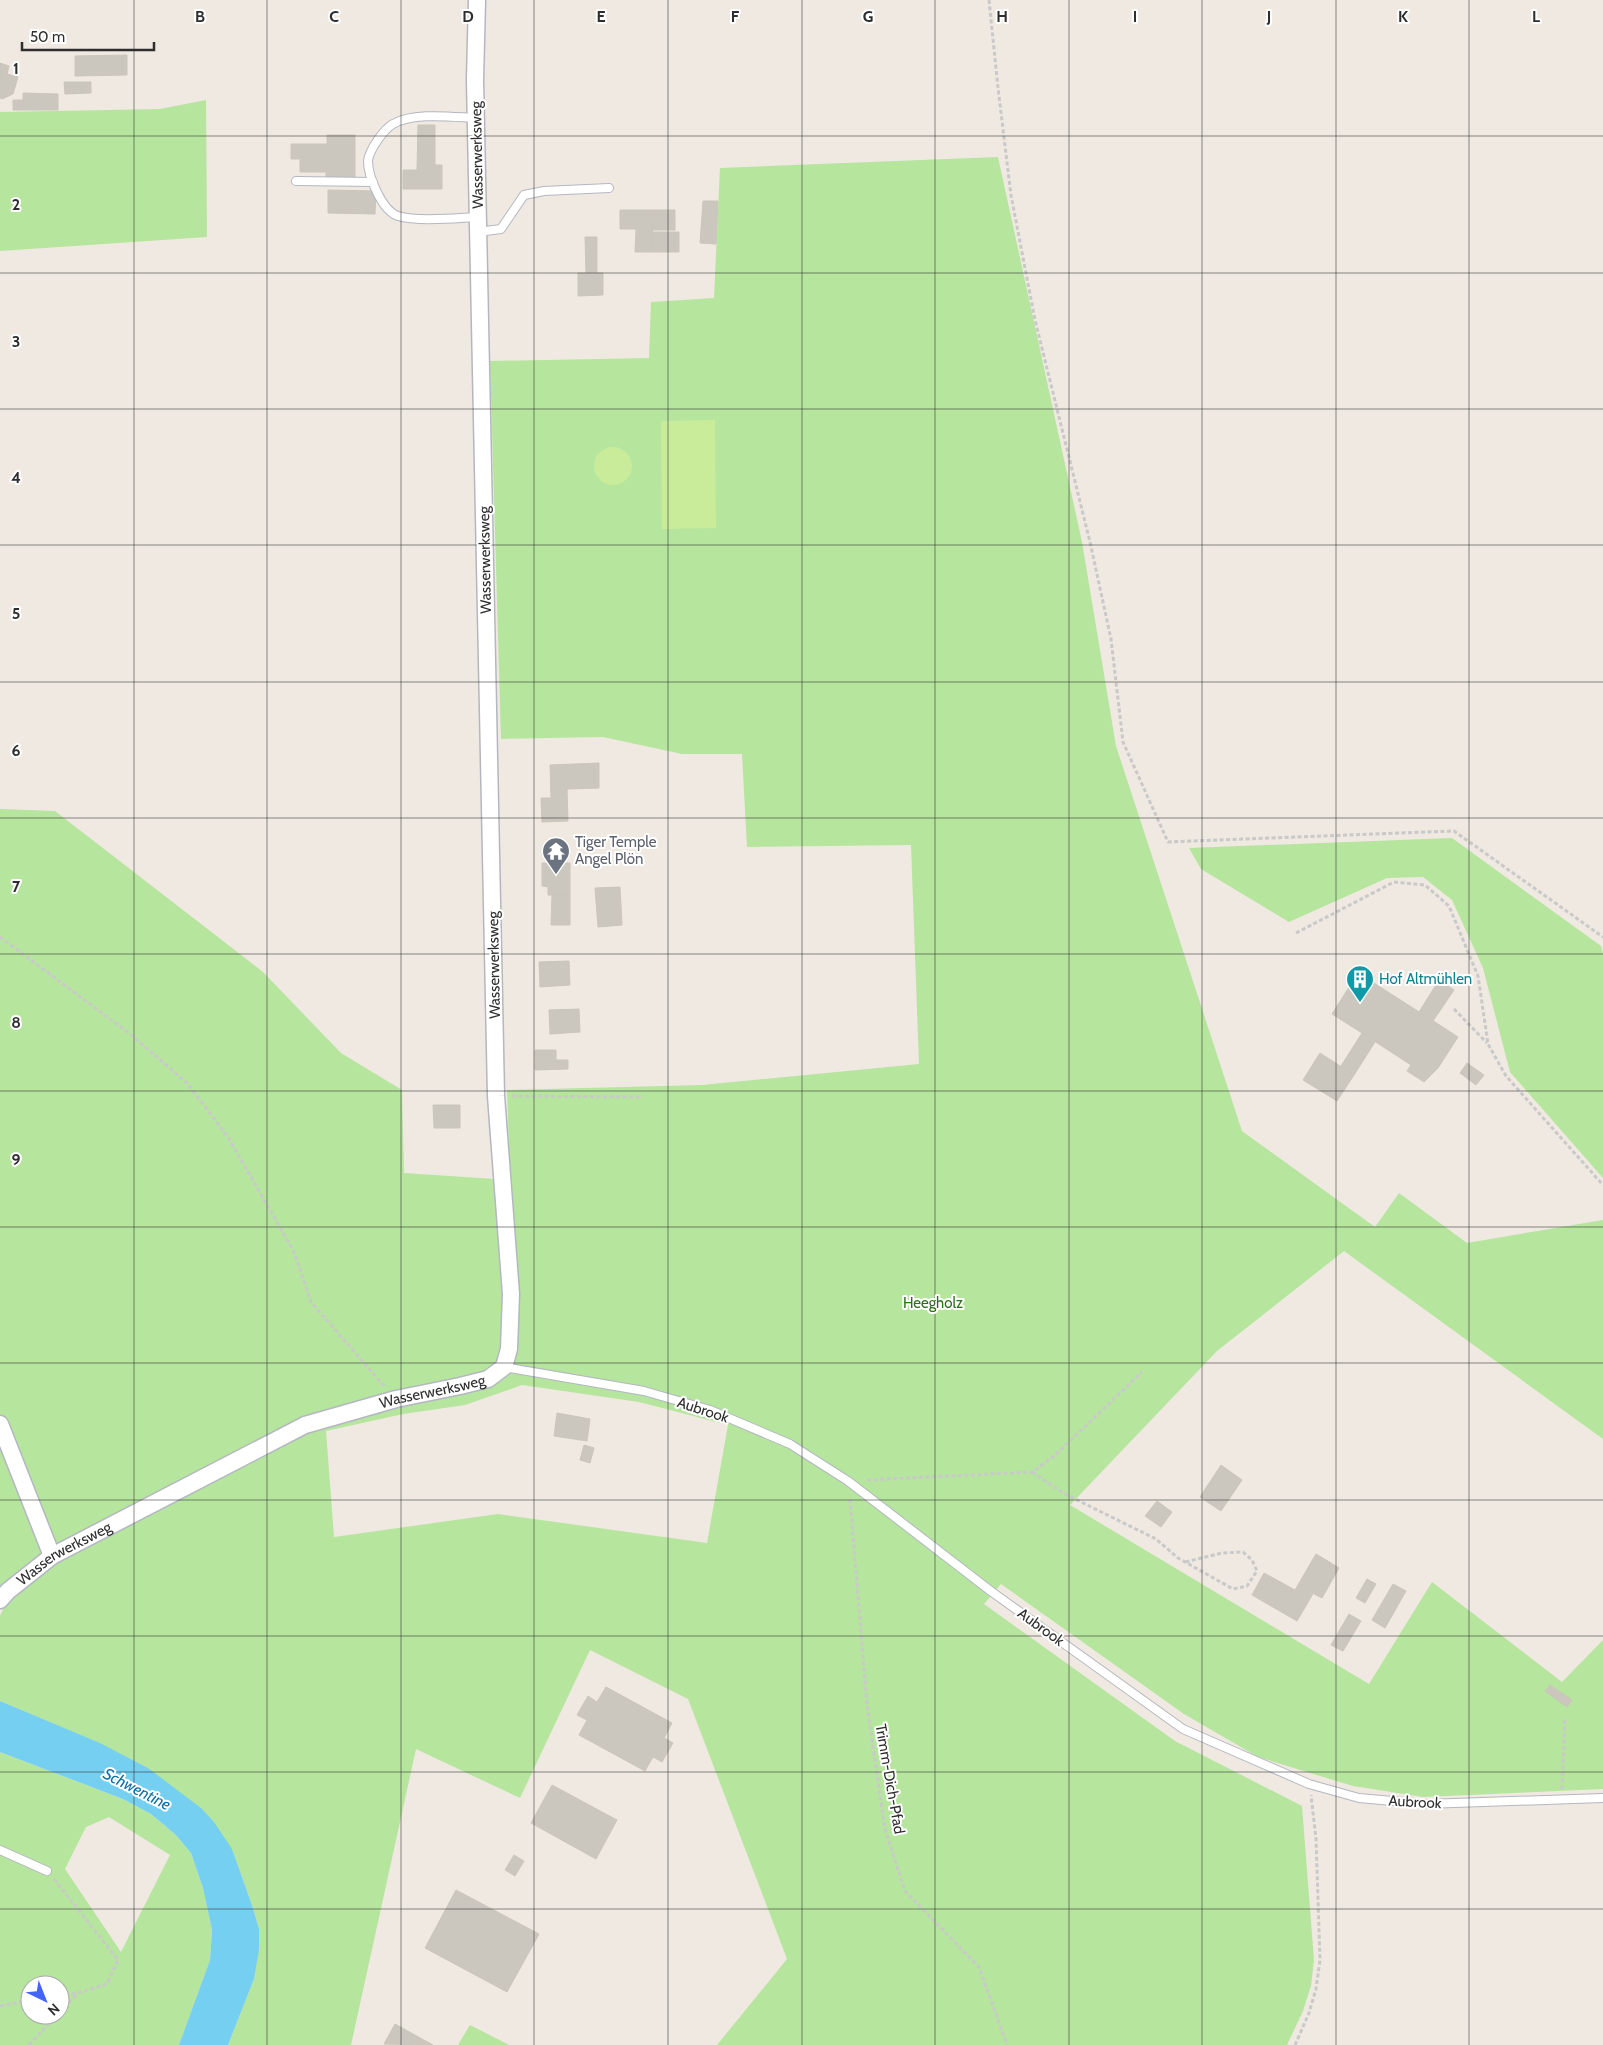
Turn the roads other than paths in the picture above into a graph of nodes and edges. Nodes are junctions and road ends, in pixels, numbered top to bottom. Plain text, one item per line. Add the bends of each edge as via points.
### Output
1 (477, 0) edge
2 (476, 118) junction
3 (296, 182) dead end
4 (373, 182) junction
5 (609, 188) dead end
6 (478, 225) junction
7 (504, 1367) junction
8 (0, 1424) edge
9 (52, 1556) junction
10 (0, 1600) edge
11 (1603, 1798) edge
12 (0, 1850) edge
13 (47, 1871) road end

1 - 2 street, Wasserwerksweg
2 - 4 lane via 406,118 392,124 379,136 368,160
2 - 6 street, Wasserwerksweg
3 - 4 lane
4 - 6 lane via 381,201 396,216
5 - 6 lane via 524,195 501,229
6 - 7 street, Wasserwerksweg via 496,1096 511,1294 510,1348
7 - 9 street, Wasserwerksweg via 488,1379 396,1399 306,1425
7 - 11 lane, Aubrook via 644,1391 710,1410 790,1444 848,1481 992,1592 1183,1729 1309,1784 1359,1798 1426,1804
8 - 9 street
9 - 10 street, Wasserwerksweg
12 - 13 lane

